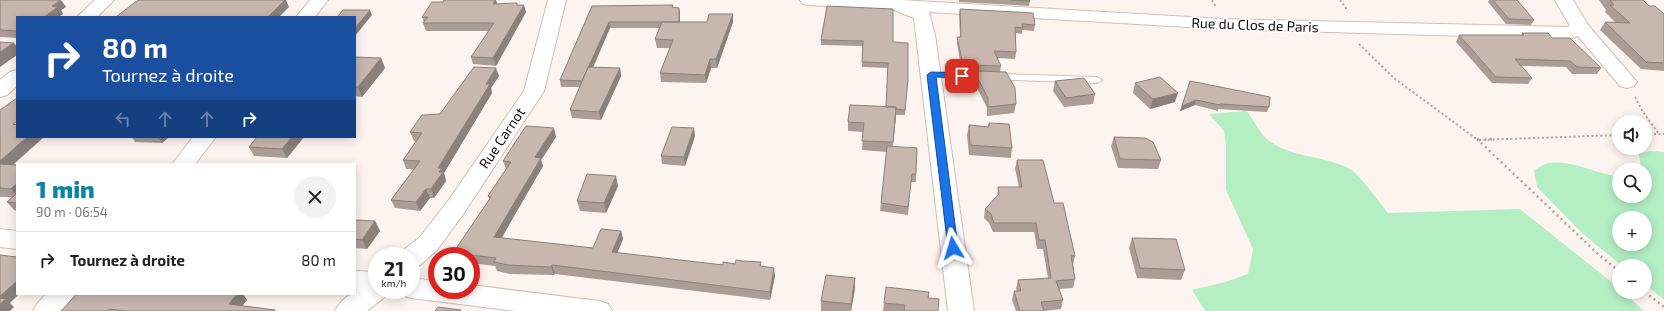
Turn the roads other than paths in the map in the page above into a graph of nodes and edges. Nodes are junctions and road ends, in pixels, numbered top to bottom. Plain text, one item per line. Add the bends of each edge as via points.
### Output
1 (105, 0) edge
2 (320, 0) edge
3 (557, 0) edge
4 (809, 0) edge
5 (1564, 0) edge
6 (893, 2) edge
7 (87, 16) edge
8 (306, 16) edge
9 (1581, 28) junction
10 (931, 75) junction
11 (16, 77) edge
12 (1097, 80) dead end
13 (1627, 82) road end
14 (0, 91) edge
15 (204, 138) edge
16 (184, 163) edge
17 (0, 238) edge
18 (16, 240) edge
19 (420, 251) edge
20 (356, 281) edge
21 (368, 282) edge
22 (420, 289) edge
23 (61, 295) edge
24 (368, 297) edge
25 (46, 311) edge
26 (348, 311) edge
27 (599, 311) edge
28 (961, 311) edge

1 - 7 street
2 - 8 street
3 - 19 street, Rue Carnot via 534,91 456,207
4 - 6 street, Rue du Clos de Paris
5 - 9 street
6 - 9 street, Rue du Clos de Paris via 1223,24 1569,33
6 - 10 street via 922,15
9 - 13 street
10 - 12 lane
10 - 28 street
11 - 14 street
15 - 16 street
17 - 18 street
20 - 21 street
22 - 27 street
23 - 25 street
24 - 26 street

